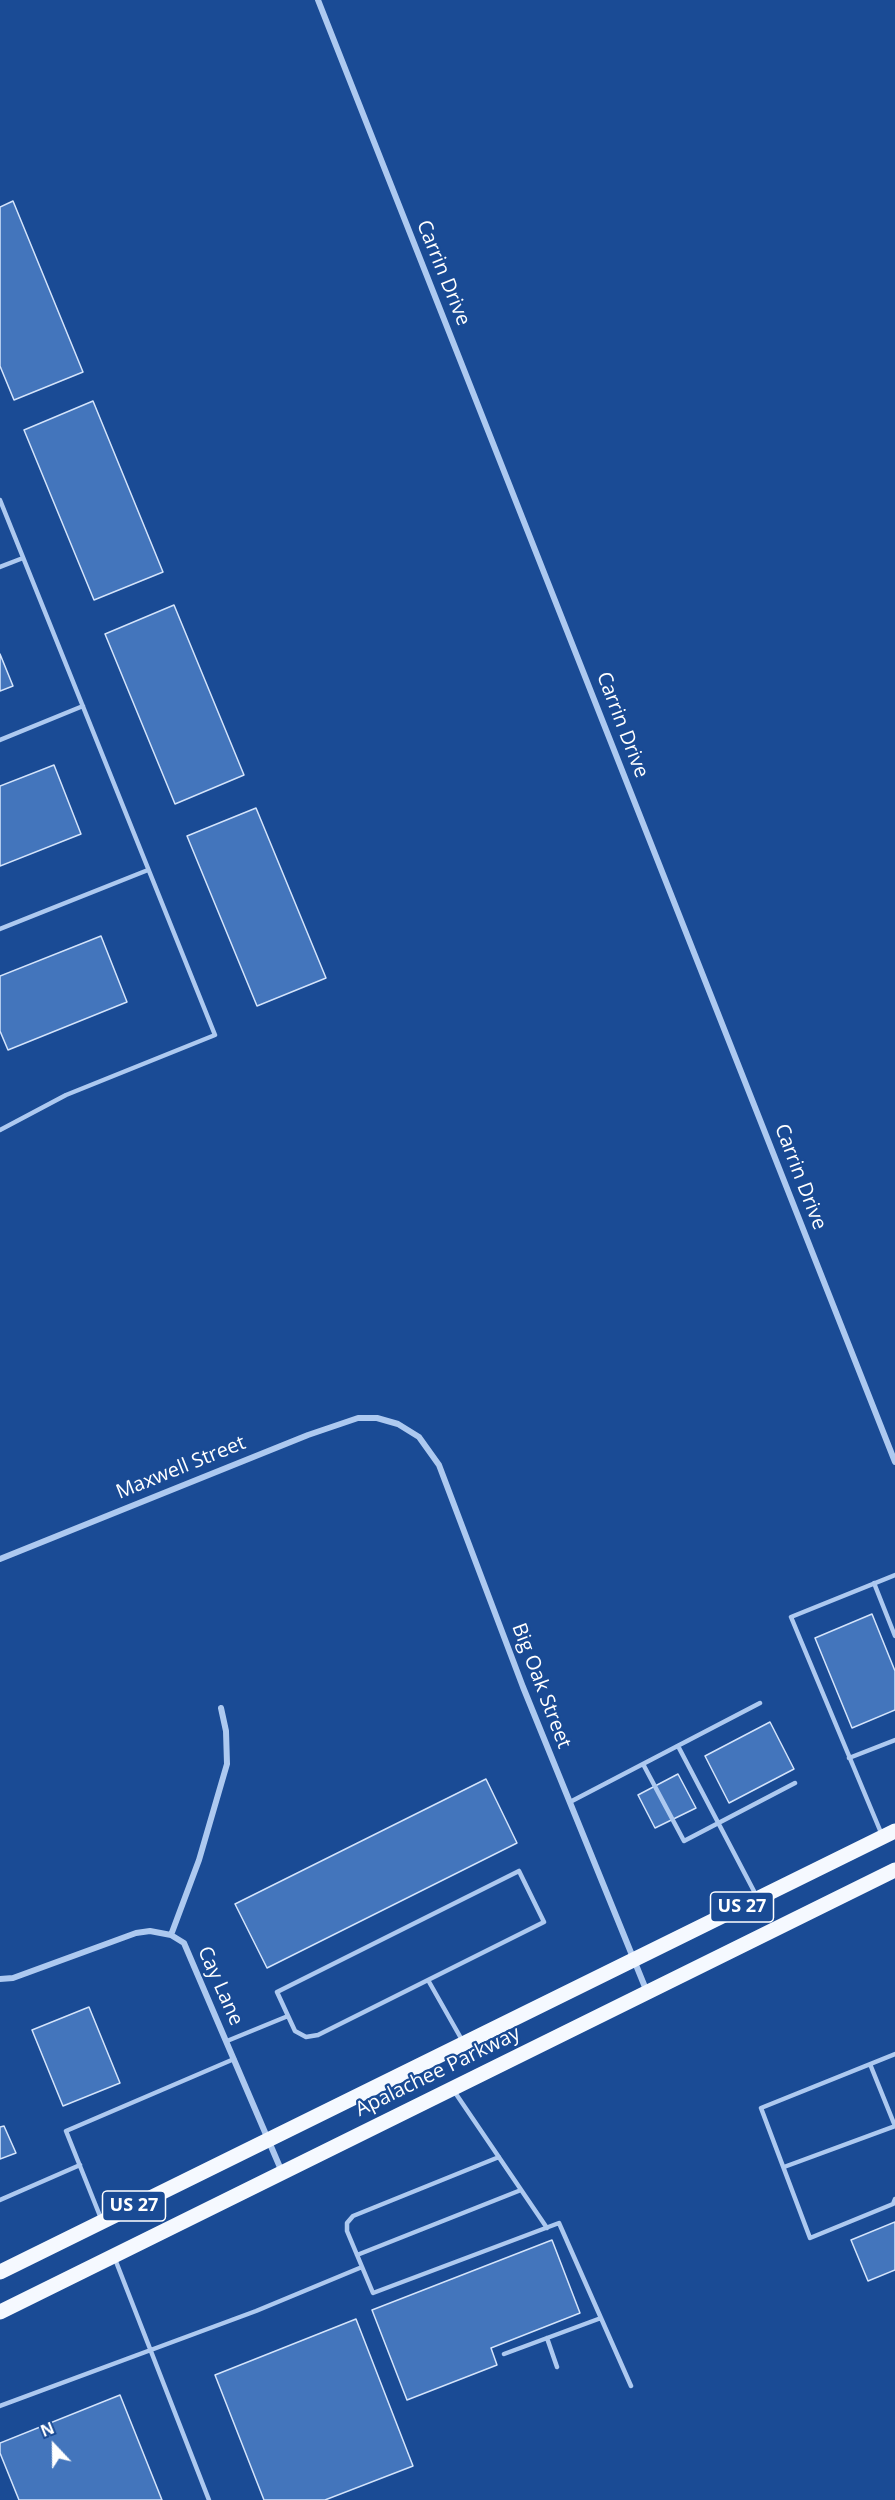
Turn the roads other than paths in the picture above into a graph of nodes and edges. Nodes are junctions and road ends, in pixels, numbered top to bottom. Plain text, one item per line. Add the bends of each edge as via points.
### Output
1 (318, 0) edge
2 (0, 501) edge
3 (23, 558) junction
4 (0, 567) edge
5 (83, 706) junction
6 (0, 740) edge
7 (148, 870) junction
8 (0, 929) edge
9 (0, 1130) edge
10 (377, 1418) joint
11 (895, 1462) edge
12 (0, 1559) edge
13 (895, 1575) edge
14 (874, 1583) junction
15 (895, 1636) edge
16 (760, 1703) dead end
17 (222, 1708) dead end
18 (895, 1740) edge
19 (678, 1746) junction
20 (849, 1758) junction
21 (644, 1764) junction
22 (795, 1783) dead end
23 (570, 1802) junction
24 (718, 1823) junction
25 (889, 1834) edge
26 (894, 1874) edge
27 (759, 1899) junction
28 (171, 1935) junction
29 (634, 1961) junction
30 (0, 1979) edge
31 (428, 1980) junction
32 (647, 1992) junction
33 (288, 2016) junction
34 (227, 2041) junction
35 (464, 2044) junction
36 (895, 2054) edge
37 (234, 2059) junction
38 (870, 2064) junction
39 (452, 2089) junction
40 (895, 2126) edge
41 (267, 2140) junction
42 (499, 2157) junction
43 (80, 2165) junction
44 (784, 2168) junction
45 (282, 2173) junction
46 (521, 2190) junction
47 (895, 2199) edge
48 (0, 2200) edge
49 (102, 2222) junction
50 (547, 2228) junction
51 (357, 2254) junction
52 (114, 2256) junction
53 (362, 2267) junction
54 (0, 2272) edge
55 (0, 2312) edge
56 (601, 2318) junction
57 (547, 2338) junction
58 (150, 2350) junction
59 (504, 2354) dead end
60 (557, 2367) dead end
61 (631, 2386) dead end
62 (0, 2406) edge
63 (209, 2500) edge

1 - 11 street, Carrin Drive
2 - 3 lane
3 - 4 lane
3 - 5 lane
5 - 6 lane
5 - 7 lane
7 - 8 lane
7 - 9 lane via 215,1035 66,1095
10 - 12 street, Maxwell Street via 358,1419 308,1435
10 - 23 street, Big Oak Street via 398,1424 419,1437 439,1465
13 - 14 lane
14 - 15 lane
14 - 20 lane via 791,1617
16 - 19 lane
17 - 28 street, Cay Lane via 227,1764 199,1860
18 - 20 lane
19 - 21 lane
19 - 24 lane
20 - 25 lane
21 - 23 lane
21 - 24 lane via 684,1841
22 - 24 lane
23 - 29 street, Big Oak Street
24 - 27 lane
25 - 27 main road, Apalachee Parkway / US 27
26 - 32 main road, Apalachee Parkway / US 27
27 - 29 main road, Apalachee Parkway / US 27
28 - 30 street via 136,1933 13,1978
28 - 34 street, Cay Lane via 184,1943
29 - 32 street, Big Oak Street
29 - 35 main road, Apalachee Parkway / US 27
31 - 33 lane via 318,2035 306,2037 295,2031
31 - 33 lane via 544,1922 519,1871 277,1992
31 - 35 lane
32 - 39 main road, Apalachee Parkway / US 27
33 - 34 lane
34 - 37 street, Cay Lane
35 - 41 main road, Apalachee Parkway / US 27
36 - 38 lane
37 - 41 street, Cay Lane
37 - 43 lane via 66,2130
38 - 40 lane
38 - 44 lane via 761,2108
39 - 42 lane
39 - 45 main road, Apalachee Parkway / US 27
40 - 44 lane
41 - 45 street, Cay Lane
41 - 49 main road, Apalachee Parkway / US 27
42 - 46 lane
42 - 51 lane via 353,2216 346,2230
43 - 48 lane
43 - 49 lane
44 - 47 lane via 810,2238 893,2204
45 - 52 main road, Apalachee Parkway / US 27
46 - 50 lane
46 - 51 lane
49 - 54 main road, Apalachee Parkway / US 27
50 - 53 lane via 373,2293
50 - 56 lane via 560,2223
51 - 53 lane
52 - 55 main road, Apalachee Parkway / US 27
52 - 58 lane
53 - 58 lane
56 - 57 lane
56 - 61 lane
57 - 59 lane
57 - 60 lane
58 - 62 lane
58 - 63 lane

